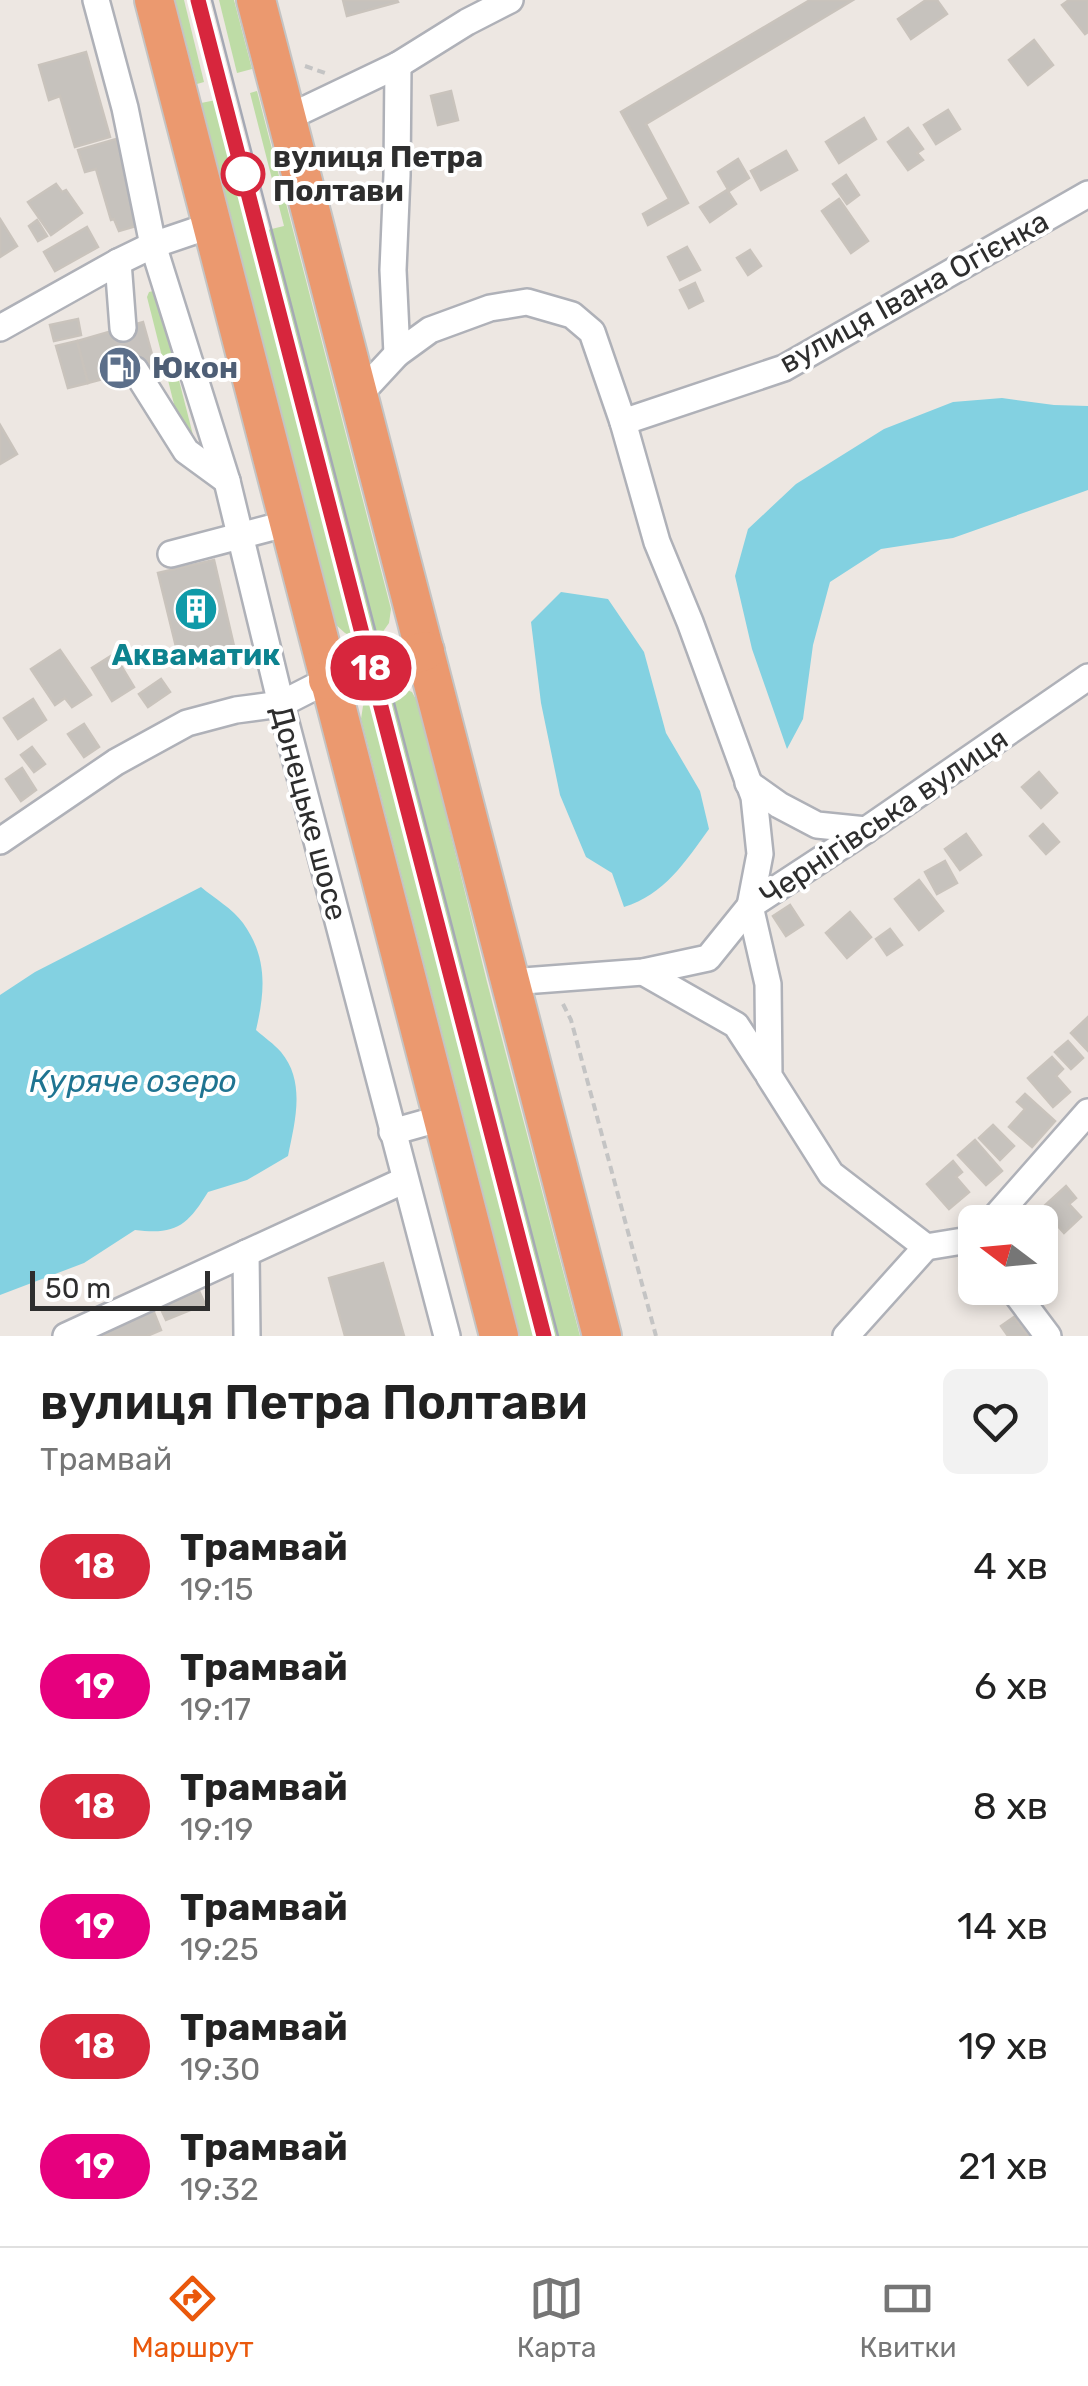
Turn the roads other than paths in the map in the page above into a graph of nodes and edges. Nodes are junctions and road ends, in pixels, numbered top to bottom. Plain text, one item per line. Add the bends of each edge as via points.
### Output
1 (96, 0) edge
2 (154, 0) edge
3 (256, 0) edge
4 (510, 0) edge
5 (470, 11) edge
6 (398, 64) junction
7 (287, 118) junction
8 (1088, 194) edge
9 (212, 225) junction
10 (153, 245) junction
11 (118, 262) junction
12 (0, 328) edge
13 (123, 328) tunnel mouth
14 (397, 354) junction
15 (135, 370) tunnel mouth
16 (359, 395) junction
17 (623, 422) junction
18 (227, 481) junction
19 (289, 523) junction
20 (241, 536) junction
21 (170, 554) dead end
22 (425, 651) junction
23 (1088, 676) edge
24 (328, 680) junction
25 (281, 704) junction
26 (748, 783) junction
27 (866, 830) junction
28 (0, 841) edge
29 (750, 906) junction
30 (643, 972) junction
31 (510, 982) junction
32 (769, 1076) junction
33 (1088, 1112) edge
34 (442, 1118) junction
35 (392, 1132) junction
36 (406, 1180) junction
37 (1005, 1205) edge
38 (958, 1242) edge
39 (926, 1247) junction
40 (246, 1253) junction
41 (1025, 1305) edge
42 (66, 1336) edge
43 (247, 1336) edge
44 (447, 1336) edge
45 (500, 1336) edge
46 (602, 1336) edge
47 (846, 1336) edge
48 (1048, 1336) edge

1 - 10 street, Донецьке шосе
2 - 9 highway, Донецьке шосе
3 - 7 highway
4 - 5 street
5 - 6 street
6 - 7 street
6 - 14 street
7 - 16 highway
8 - 17 street, вулиця Івана Огієнка via 784,368
9 - 10 street
9 - 19 highway, Донецьке шосе
10 - 11 street
10 - 18 street, Донецьке шосе
11 - 12 street
11 - 13 street
14 - 16 street
14 - 17 street via 430,330 490,308 527,302 572,315 592,332
15 - 18 street via 186,452
16 - 22 highway
17 - 26 street via 657,542
18 - 20 street, Донецьке шосе
19 - 20 street
19 - 24 highway, Донецьке шосе
20 - 21 street
20 - 25 street, Донецьке шосе
22 - 24 highway
22 - 31 highway
23 - 27 street, Чернігівська вулиця
24 - 25 street
24 - 34 highway, Донецьке шосе
25 - 28 street via 187,723
25 - 35 street, Донецьке шосе
26 - 27 street via 818,825
26 - 29 street via 760,854
27 - 29 street, Чернігівська вулиця
29 - 30 street, Чернігівська вулиця via 708,958
29 - 32 street via 768,984
30 - 31 street, Чернігівська вулиця
30 - 32 street via 736,1025
31 - 46 highway
32 - 39 street via 831,1174
33 - 37 street
34 - 35 street
34 - 45 highway, Донецьке шосе
35 - 36 street, Донецьке шосе
36 - 40 street
36 - 44 street, Донецьке шосе
38 - 39 street
39 - 47 street
40 - 42 street
40 - 43 street
41 - 48 street

